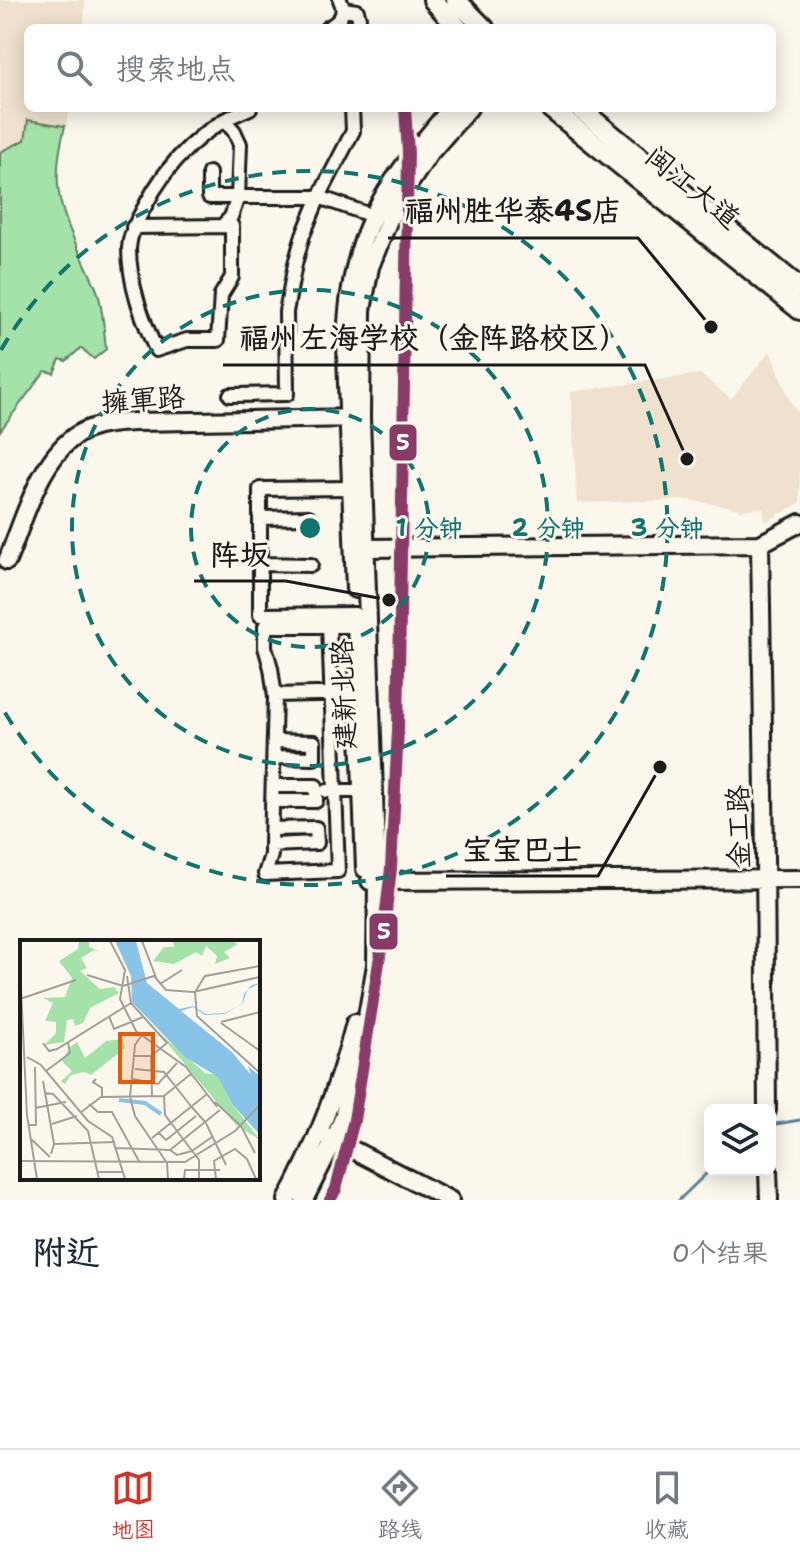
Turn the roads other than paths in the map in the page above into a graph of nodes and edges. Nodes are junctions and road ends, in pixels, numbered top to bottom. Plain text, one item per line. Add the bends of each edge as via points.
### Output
1 (433, 0) edge
2 (456, 0) edge
3 (342, 4) edge
4 (332, 24) edge
5 (358, 24) edge
6 (450, 24) edge
7 (480, 24) edge
8 (241, 112) edge
9 (352, 112) edge
10 (448, 112) edge
11 (466, 112) edge
12 (555, 112) edge
13 (584, 112) edge
14 (224, 120) junction
15 (209, 173) dead end
16 (238, 197) junction
17 (319, 197) junction
18 (373, 216) junction
19 (222, 226) junction
20 (133, 227) junction
21 (800, 288) edge
22 (800, 310) edge
23 (230, 395) dead end
24 (355, 418) junction
25 (351, 488) junction
26 (309, 517) dead end
27 (260, 518) junction
28 (800, 523) edge
29 (760, 544) junction
30 (365, 548) junction
31 (7, 561) dead end
32 (260, 564) junction
33 (311, 565) dead end
34 (356, 620) junction
35 (329, 626) junction
36 (331, 693) junction
37 (358, 693) junction
38 (275, 695) junction
39 (274, 741) junction
40 (274, 757) junction
41 (273, 786) junction
42 (316, 791) junction
43 (334, 791) junction
44 (361, 791) junction
45 (272, 801) junction
46 (272, 829) junction
47 (271, 845) junction
48 (765, 879) junction
49 (800, 879) edge
50 (371, 881) junction
51 (767, 1104) edge
52 (326, 1137) junction
53 (768, 1176) edge
54 (287, 1200) edge
55 (304, 1200) edge
56 (450, 1200) edge
57 (769, 1200) edge

1 - 6 main road
2 - 7 main road
3 - 4 street via 342,15
3 - 5 street via 357,11
8 - 14 street
9 - 17 street via 353,131
10 - 18 street, 建新北路 via 412,154
11 - 24 street, 建新北路 via 414,176 376,247 362,310
12 - 22 main road, 闽江大道
13 - 21 main road, 闽江大道
14 - 16 street via 240,144
14 - 20 street via 171,165
15 - 16 street via 209,197
16 - 17 street
16 - 19 street
17 - 18 street
17 - 23 street via 303,235 288,297 287,394
18 - 24 street, 建新北路 via 347,311
19 - 20 street
19 - 20 street via 232,226 232,277 221,295 218,340 187,340 156,350 141,316 132,268
24 - 25 street, 建新北路
24 - 30 street, 建新北路
24 - 31 street, 擁軍路 via 135,422 82,432 48,463
25 - 27 street via 260,489
25 - 34 street, 建新北路
26 - 27 street
27 - 32 street
28 - 29 street
29 - 30 street
29 - 48 street, 金工路
30 - 50 street, 建新北路
32 - 33 street
32 - 34 street via 260,615
34 - 35 street
34 - 37 street, 建新北路
35 - 36 street
35 - 38 street via 265,626
36 - 37 street
36 - 38 street
36 - 43 street
37 - 44 street, 建新北路
38 - 39 street
39 - 40 street
39 - 40 street via 314,742 314,758
40 - 41 street
41 - 42 street via 316,786
41 - 45 street
42 - 43 street
42 - 45 street via 316,801
43 - 44 street
43 - 47 street via 338,871 265,874
44 - 50 street, 建新北路
45 - 46 street
46 - 47 street
46 - 47 street via 316,828 317,843
48 - 49 street
48 - 50 street
48 - 51 street, 金工路
50 - 52 street, 建新北路 via 376,965 365,1028 343,1118
52 - 54 street, 建新北路
52 - 55 street, 建新北路
52 - 56 street
53 - 57 street

